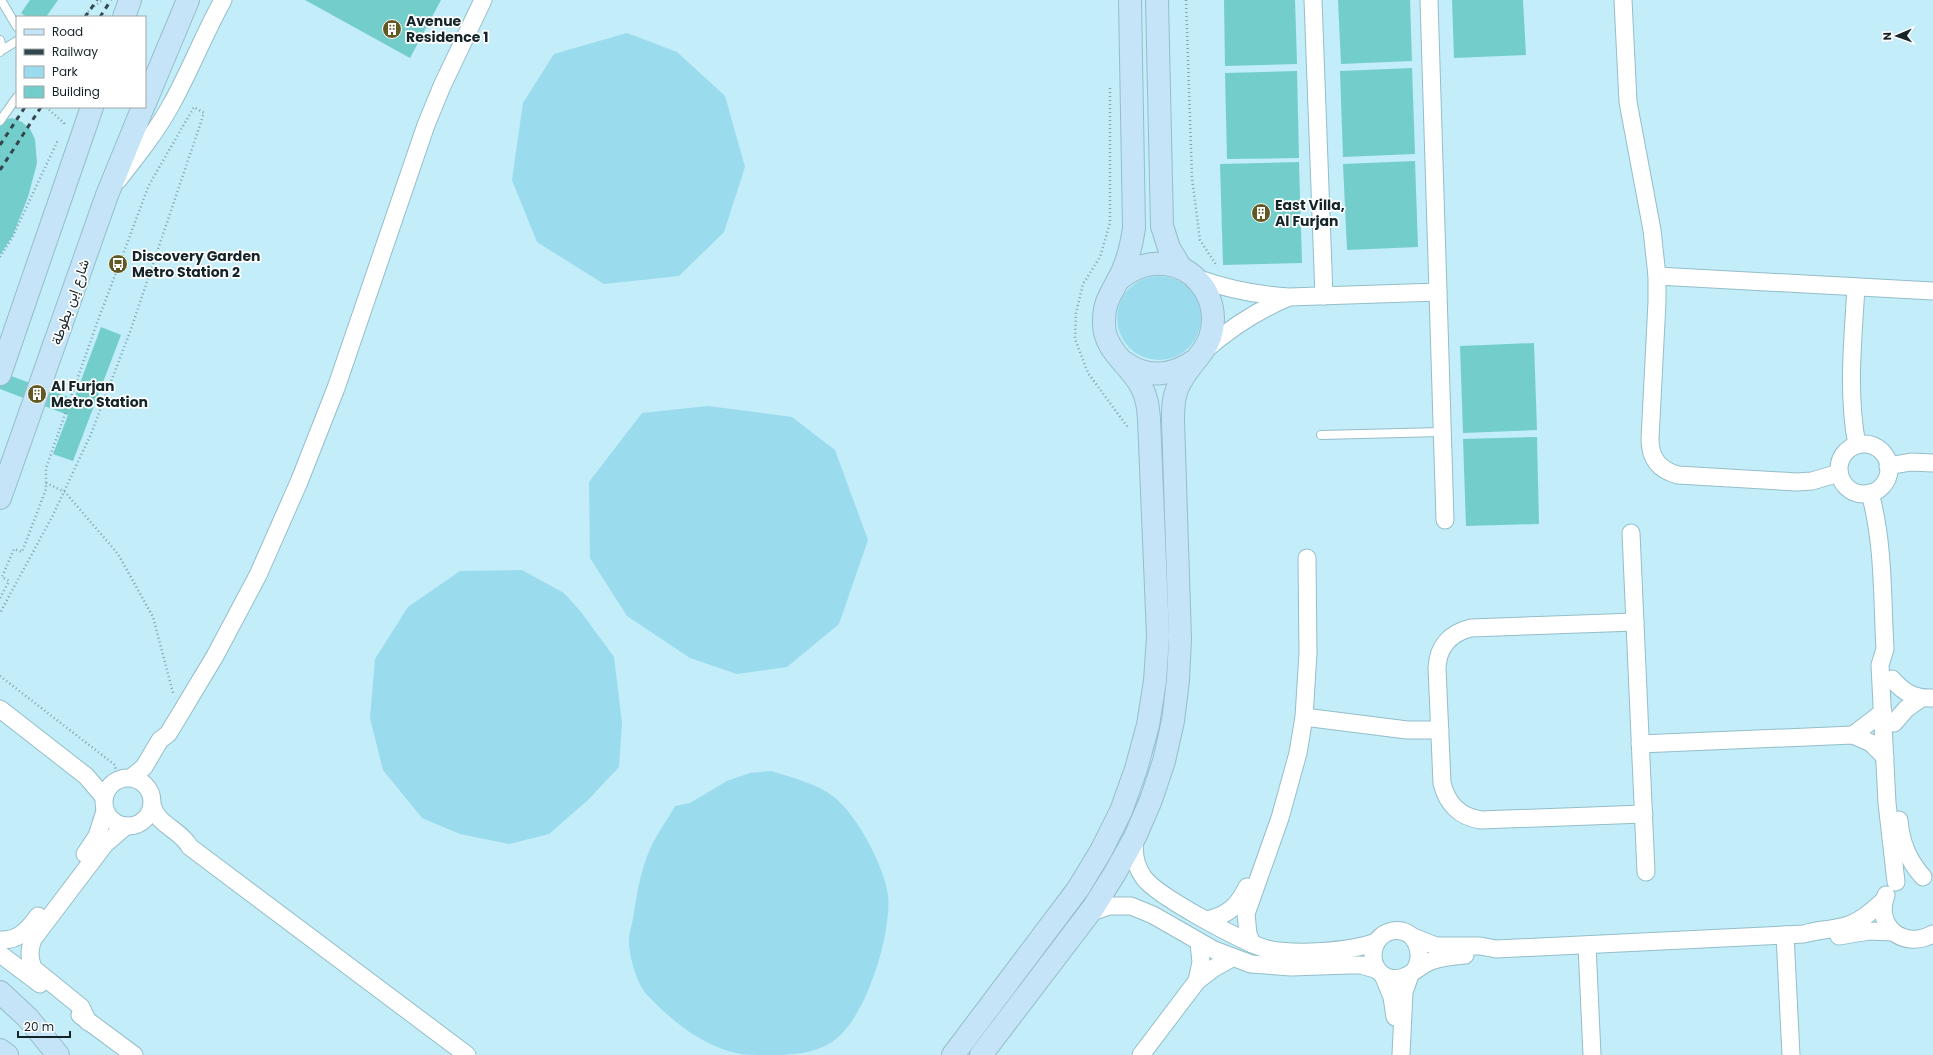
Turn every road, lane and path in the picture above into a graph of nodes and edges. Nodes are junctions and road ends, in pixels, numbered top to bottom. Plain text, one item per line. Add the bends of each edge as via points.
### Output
1 (1, 0) edge
2 (102, 0) edge
3 (130, 0) edge
4 (188, 0) edge
5 (223, 0) edge
6 (483, 0) edge
7 (1130, 0) edge
8 (1157, 0) edge
9 (1186, 0) edge
10 (1313, 0) edge
11 (1429, 0) edge
12 (1623, 0) edge
13 (83, 16) edge
14 (124, 16) edge
15 (16, 25) edge
16 (0, 40) edge
17 (16, 42) edge
18 (1, 51) edge
19 (1110, 80) dead end
20 (16, 99) edge
21 (146, 101) edge
22 (47, 108) edge
23 (144, 108) edge
24 (90, 110) edge
25 (0, 121) edge
26 (64, 128) dead end
27 (61, 135) dead end
28 (107, 195) junction
29 (0, 257) edge
30 (1188, 273) junction
31 (1657, 276) junction
32 (1118, 280) junction
33 (1856, 287) junction
34 (1232, 290) junction
35 (1933, 291) edge
36 (1438, 292) junction
37 (1324, 296) junction
38 (1289, 297) junction
39 (1117, 354) junction
40 (1199, 356) junction
41 (1, 372) edge
42 (1441, 432) junction
43 (1132, 435) dead end
44 (1321, 435) dead end
45 (1857, 445) junction
46 (1933, 463) edge
47 (1888, 466) junction
48 (1839, 473) junction
49 (46, 483) junction
50 (65, 492) junction
51 (1870, 493) junction
52 (0, 498) edge
53 (1445, 520) dead end
54 (1631, 533) dead end
55 (1307, 558) dead end
56 (0, 598) edge
57 (0, 613) edge
58 (1635, 622) junction
59 (1885, 649) junction
60 (0, 676) edge
61 (1892, 679) junction
62 (1927, 698) edge
63 (0, 709) edge
64 (179, 716) junction
65 (1304, 717) junction
66 (1889, 717) junction
67 (1440, 730) junction
68 (168, 734) junction
69 (1853, 735) junction
70 (1640, 744) junction
71 (1885, 757) junction
72 (124, 778) junction
73 (151, 797) junction
74 (1892, 802) junction
75 (104, 804) junction
76 (1644, 814) junction
77 (130, 826) junction
78 (1135, 837) junction
79 (190, 847) junction
80 (1263, 862) junction
81 (1646, 872) dead end
82 (1928, 880) edge
83 (1896, 882) junction
84 (1883, 901) junction
85 (1192, 911) junction
86 (1088, 913) junction
87 (1207, 920) junction
88 (1182, 932) junction
89 (1893, 932) junction
90 (1804, 934) junction
91 (1933, 934) edge
92 (1785, 935) junction
93 (1413, 937) junction
94 (0, 940) edge
95 (1376, 942) junction
96 (1200, 943) junction
97 (1252, 944) junction
98 (1587, 945) junction
99 (1496, 949) junction
100 (0, 954) edge
101 (1232, 958) junction
102 (1413, 972) junction
103 (1380, 973) junction
104 (1197, 981) junction
105 (0, 992) edge
106 (0, 1012) edge
107 (88, 1022) junction
108 (0, 1050) edge
109 (1401, 1052) edge
110 (7, 1055) edge
111 (54, 1055) edge
112 (58, 1055) edge
113 (134, 1055) edge
114 (467, 1055) edge
115 (952, 1055) edge
116 (980, 1055) edge
117 (1141, 1055) edge
118 (1592, 1055) edge
119 (1791, 1055) edge

1 - 15 lane
2 - 13 path
3 - 14 street
4 - 21 street
5 - 28 street via 171,105 144,148
6 - 64 street via 426,125 353,340 287,509 244,602
7 - 32 street via 1134,228 1129,255
8 - 30 street via 1162,226 1169,248
9 - 34 path via 1192,178 1200,240
10 - 37 street
11 - 36 street
12 - 31 street via 1628,102 1652,230
16 - 18 lane
17 - 18 lane
19 - 43 path via 1110,223 1100,257 1083,284 1076,313 1075,339 1088,373
20 - 25 lane
22 - 26 path via 64,124
23 - 28 street, شارع إبن بطوطة
24 - 41 street
27 - 29 path via 12,238
28 - 52 street, شارع إبن بطوطة
30 - 32 street via 1170,264 1148,264 1132,270
30 - 34 street
30 - 40 street via 1209,297 1214,320 1212,331
31 - 33 street
31 - 48 street via 1650,439 1651,452 1656,463 1666,471 1678,475 1812,481
32 - 39 street via 1109,294 1104,309 1108,341
33 - 35 street
33 - 45 street via 1851,389 1853,427
34 - 38 street
36 - 37 street
36 - 42 street
37 - 38 street
38 - 40 street via 1234,326
39 - 40 street via 1136,370 1155,374 1173,372
39 - 115 street via 1141,385 1147,400 1149,419 1158,636 1155,681 1148,725 1121,811 1101,851 1078,889
40 - 78 street via 1178,387 1174,401 1180,639 1173,720 1164,760
42 - 44 lane
42 - 53 street
45 - 47 street via 1873,446 1886,458
45 - 48 street via 1841,459
46 - 47 street via 1910,462
47 - 51 street via 1888,473 1882,486
48 - 51 street via 1845,486 1850,490 1856,493
49 - 50 path
49 - 50 path via 46,468 146,192 194,107 204,113 130,332 91,434
49 - 56 path via 22,552 14,549 2,577 9,581
50 - 57 path
50 - 64 path via 118,554 153,617
51 - 59 street via 1880,545
54 - 58 street
55 - 65 street via 1308,653
58 - 67 street via 1471,628 1453,634 1440,649 1437,658
58 - 70 street
59 - 61 street via 1891,660
59 - 66 street via 1880,665
60 - 72 path via 115,765
61 - 62 street via 1905,692
61 - 66 street
62 - 66 street
63 - 75 street via 86,776
64 - 68 street
65 - 67 street via 1407,730
65 - 80 street via 1290,786
66 - 69 street
66 - 71 street
66 - 74 street
67 - 76 street via 1444,791 1458,812 1473,819
68 - 72 street via 160,740 144,767
68 - 73 street via 168,744 152,771
69 - 70 street
69 - 71 street via 1871,743
70 - 76 street
71 - 74 street
72 - 73 street via 139,780
72 - 75 street via 111,784
73 - 77 street via 146,818
73 - 79 street via 161,821 181,836
74 - 82 street via 1904,848 1915,868
74 - 83 street
75 - 77 street via 114,822
75 - 94 street via 100,829 93,843 28,930 12,940
76 - 81 street
77 - 79 street via 149,827 180,845
77 - 107 street via 105,844 33,939 30,949 30,959 34,968 81,1006
78 - 85 street via 1135,858 1149,885
78 - 86 street
79 - 114 street
80 - 87 street via 1234,909
80 - 97 street via 1246,914
82 - 83 street via 1909,876
83 - 84 street
84 - 89 street via 1884,918
84 - 90 street via 1853,923
85 - 87 street
85 - 88 street
86 - 88 street via 1109,906 1131,906
86 - 116 street
87 - 97 street
88 - 96 street
89 - 90 street via 1869,931 1819,938
89 - 91 street via 1908,940 1917,940
90 - 92 street
92 - 98 street
92 - 119 street
93 - 95 street via 1400,931 1393,931 1386,932
93 - 99 street via 1436,946 1480,946
93 - 102 street via 1420,949 1419,963
95 - 97 street via 1355,948 1296,952
95 - 103 street via 1373,947 1373,960
96 - 101 street
96 - 104 street via 1201,962
98 - 99 street
98 - 118 street
99 - 102 street via 1442,958
100 - 107 street
101 - 103 street via 1269,967 1361,965
101 - 104 street
102 - 103 street via 1397,979
102 - 109 street via 1404,992
103 - 109 street via 1392,997
104 - 117 street
105 - 112 street via 28,1018
106 - 111 street
107 - 113 street
108 - 110 street

